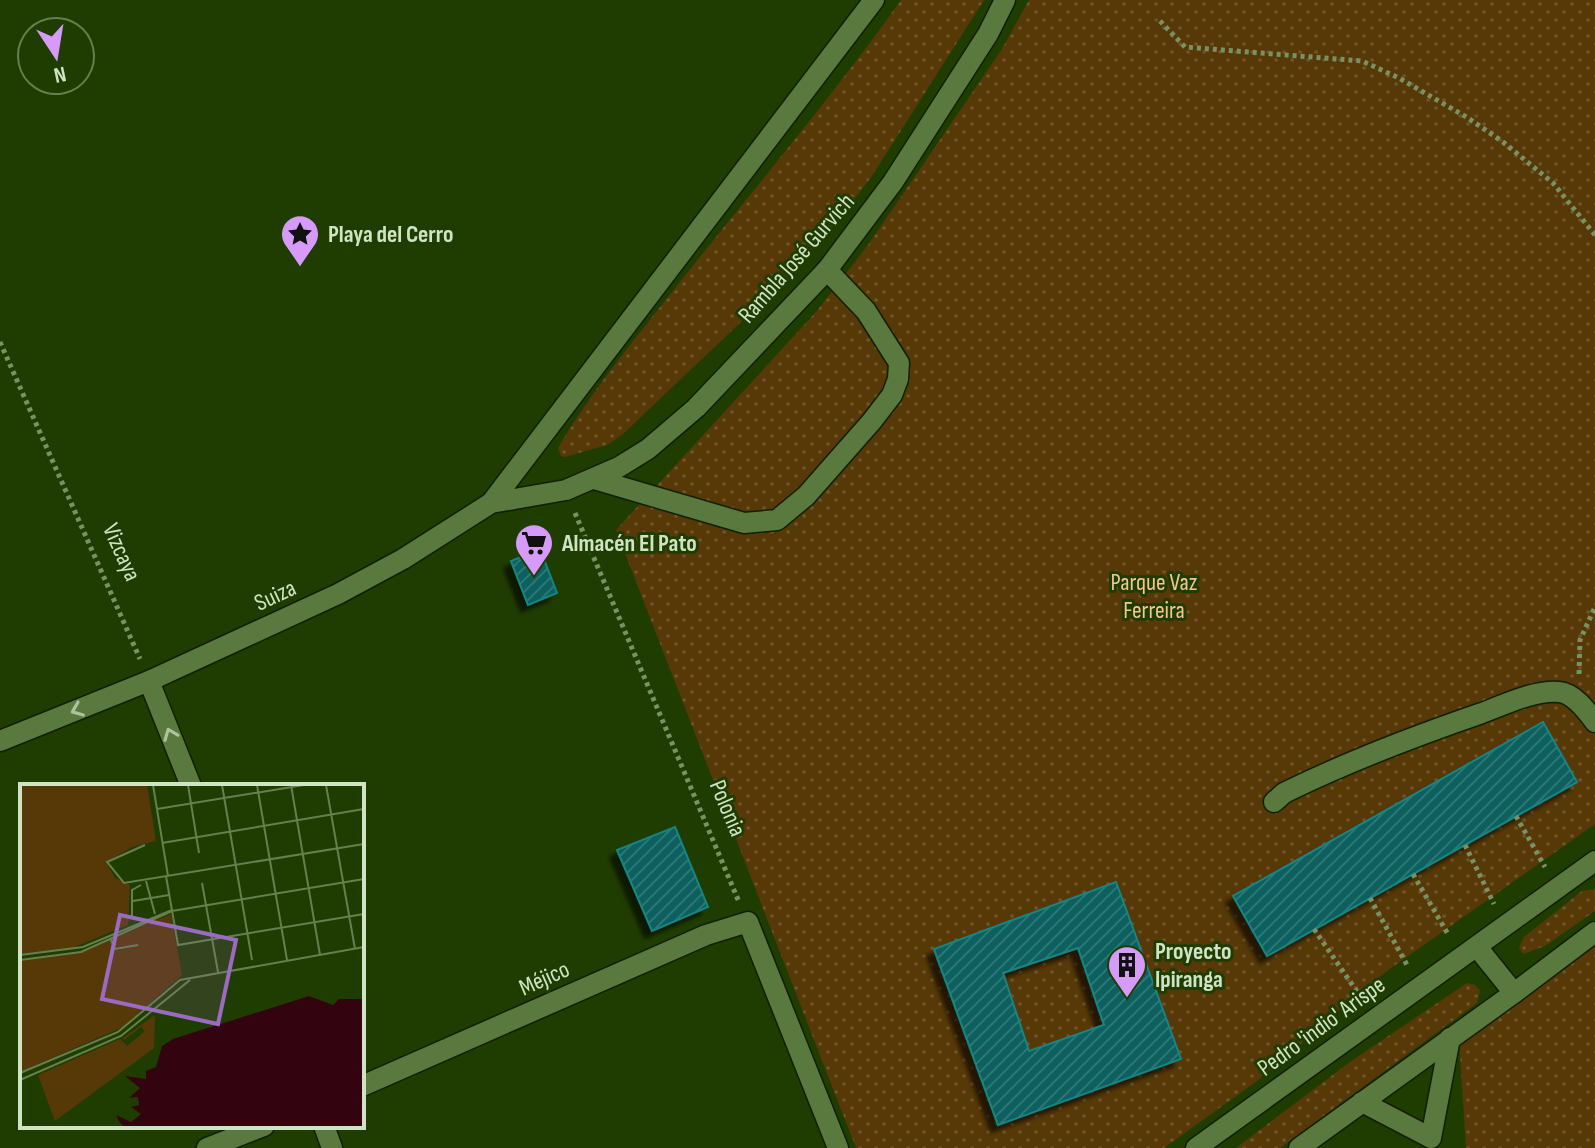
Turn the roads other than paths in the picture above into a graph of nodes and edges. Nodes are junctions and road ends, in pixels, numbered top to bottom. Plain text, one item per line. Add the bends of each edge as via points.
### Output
1 (874, 0) edge
2 (1005, 0) edge
3 (827, 270) junction
4 (594, 479) junction
5 (566, 490) joint
6 (491, 503) junction
7 (149, 681) junction
8 (1595, 722) edge
9 (0, 741) edge
10 (190, 784) edge
11 (1274, 802) dead end
12 (1592, 871) edge
13 (1595, 932) edge
14 (1469, 952) junction
15 (1514, 993) junction
16 (1450, 1038) junction
17 (364, 1085) edge
18 (1362, 1102) junction
19 (259, 1128) edge
20 (325, 1128) edge
21 (1432, 1143) edge
22 (207, 1148) edge
23 (332, 1148) edge
24 (838, 1148) edge
25 (1196, 1148) edge
26 (1299, 1148) edge

1 - 6 street
2 - 3 street, Rambla José Gurvich via 893,182
3 - 4 street, Rambla José Gurvich via 696,408 648,449
3 - 4 street via 866,311 899,363 898,379 872,421 806,496 777,520 744,523
4 - 5 street, Rambla José Gurvich
5 - 6 street, Suiza
6 - 7 street, Suiza via 338,594
7 -> 9 street, Suiza
10 -> 7 street
8 - 11 street via 1571,696 1560,692 1527,697 1372,752
12 - 14 street, Pedro 'indio' Arispe via 1557,889
13 - 15 street
14 - 15 street
14 - 25 street, Pedro 'indio' Arispe
15 - 16 street
16 - 18 street
16 - 21 street
17 - 24 street, Méjico via 706,935 748,922
18 - 21 street
18 - 26 street
19 - 22 street
20 - 23 street

